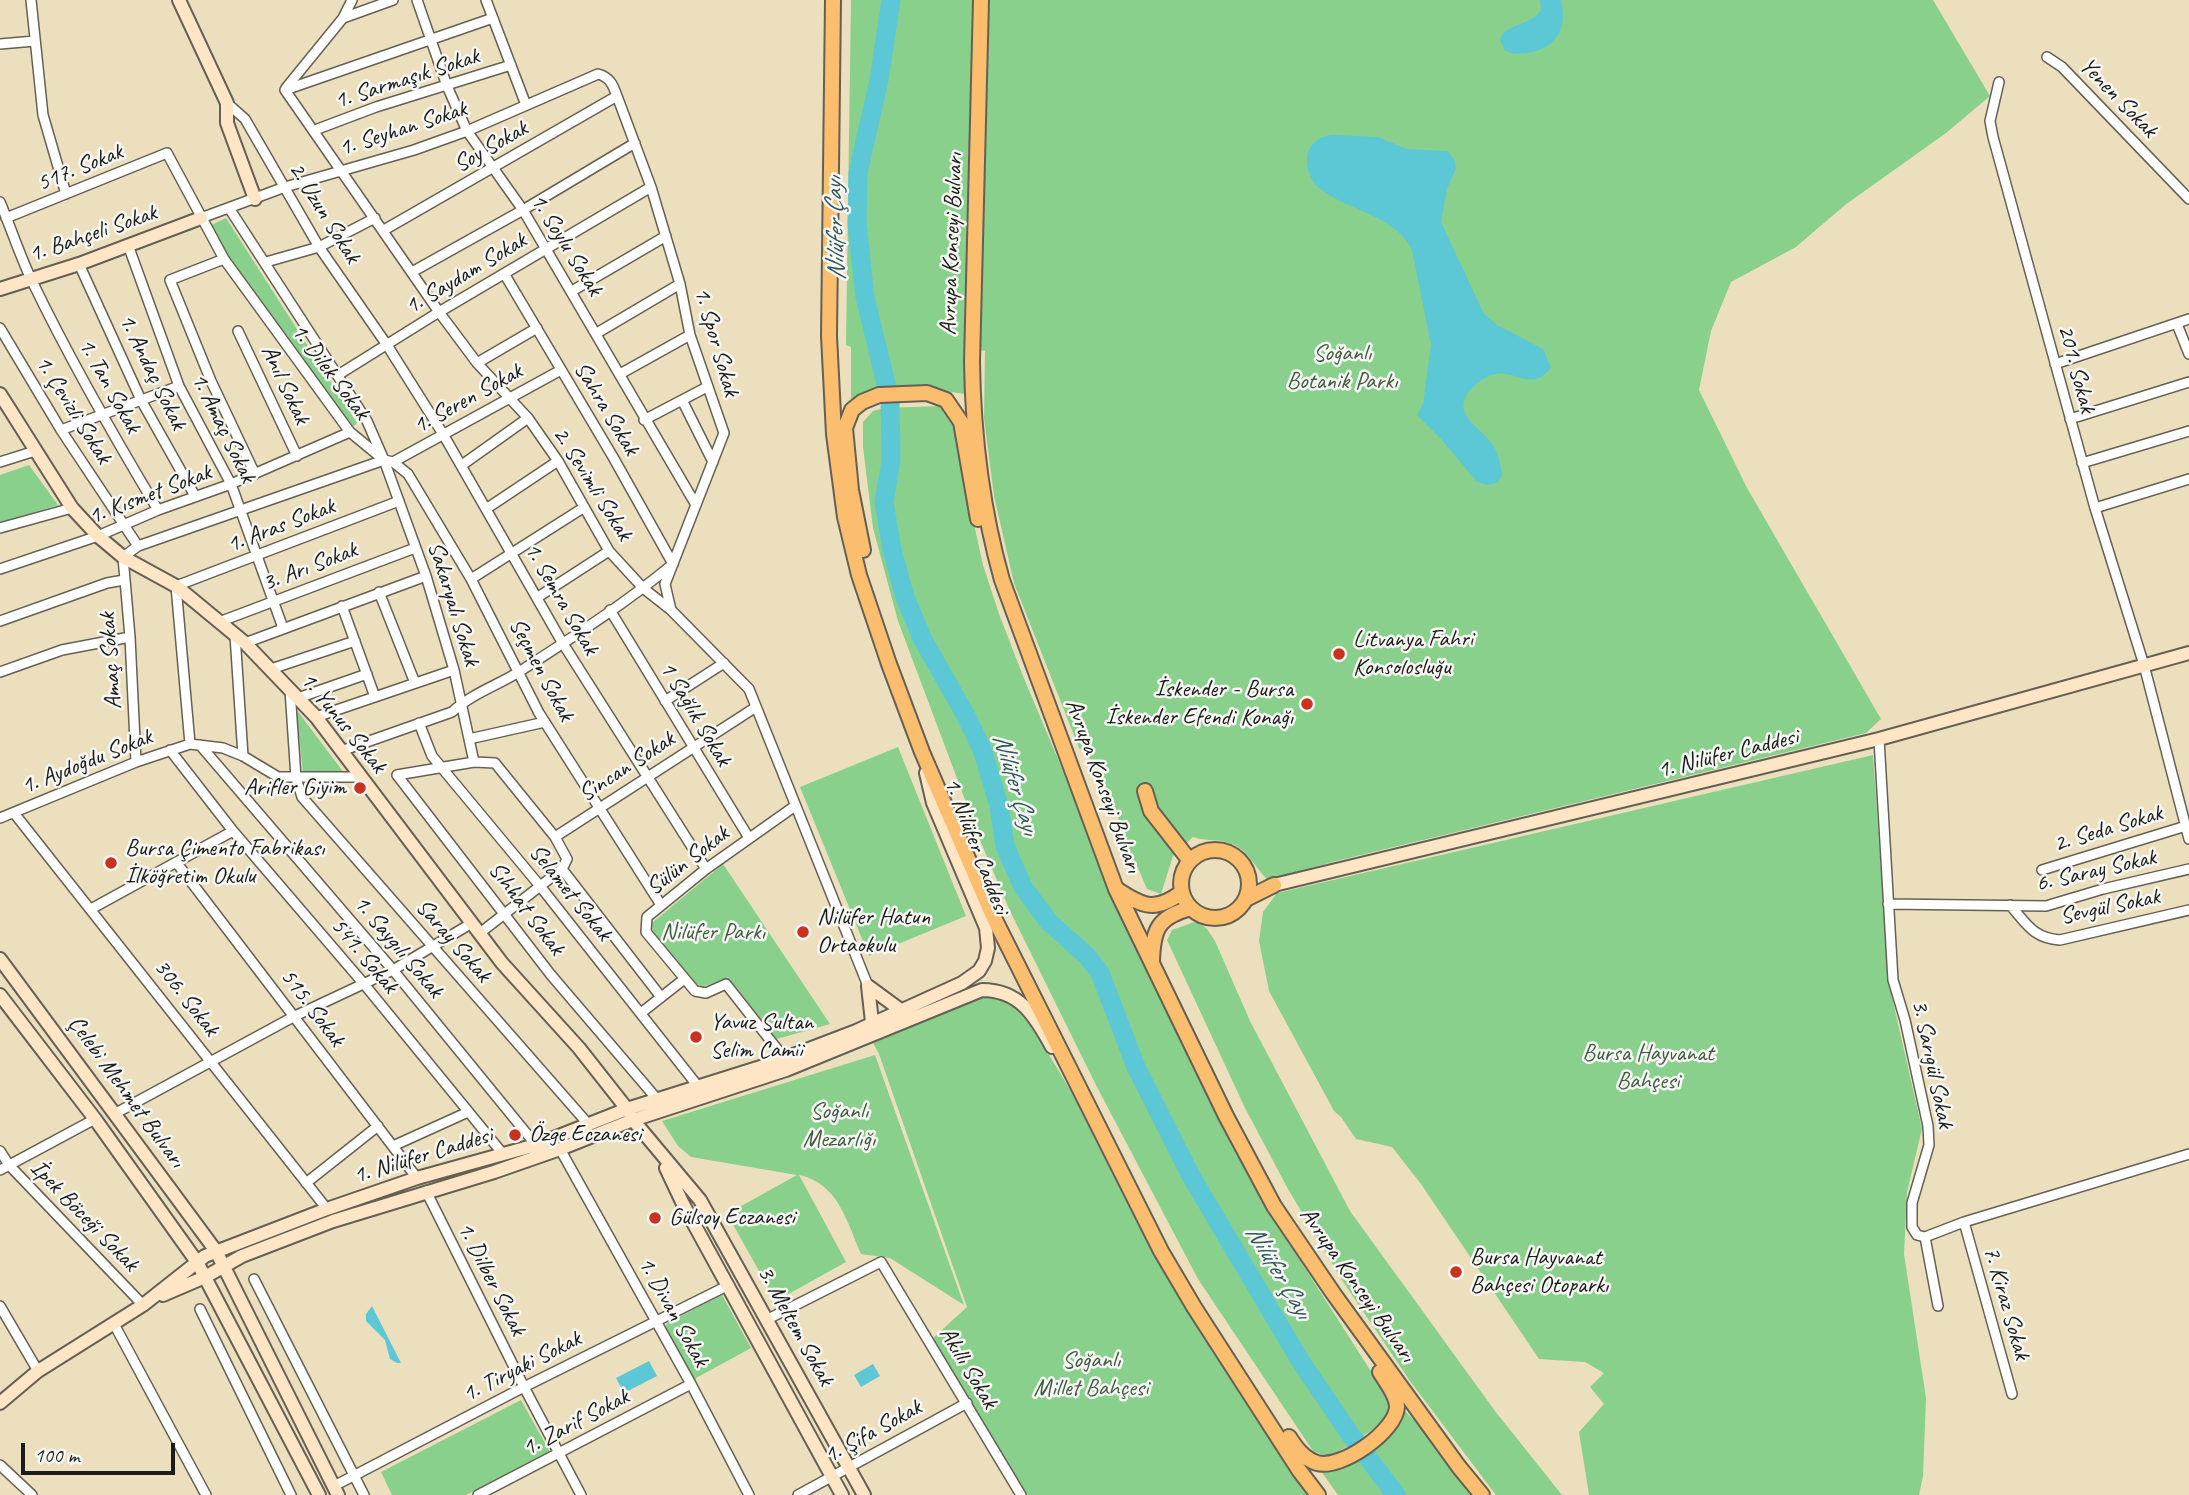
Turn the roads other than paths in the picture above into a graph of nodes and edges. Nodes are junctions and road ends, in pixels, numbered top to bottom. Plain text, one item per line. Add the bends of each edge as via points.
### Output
1 (31, 0) edge
2 (178, 0) edge
3 (352, 0) edge
4 (393, 0) edge
5 (417, 0) edge
6 (486, 0) edge
7 (834, 0) edge
8 (981, 0) edge
9 (343, 18) junction
10 (493, 19) junction
11 (429, 39) junction
12 (35, 41) junction
13 (0, 44) edge
14 (2046, 57) dead end
15 (511, 65) junction
16 (611, 82) joint
17 (1999, 82) dead end
18 (447, 86) junction
19 (285, 90) junction
20 (617, 96) junction
21 (227, 103) junction
22 (526, 105) junction
23 (314, 130) junction
24 (467, 131) junction
25 (635, 143) junction
26 (167, 153) joint
27 (493, 168) junction
28 (341, 170) junction
29 (285, 187) junction
30 (651, 187) junction
31 (66, 194) junction
32 (255, 199) junction
33 (2189, 199) edge
34 (0, 202) edge
35 (229, 208) junction
36 (523, 210) junction
37 (6, 218) junction
38 (201, 218) junction
39 (375, 218) junction
40 (384, 230) junction
41 (666, 236) junction
42 (128, 245) junction
43 (320, 247) junction
44 (547, 249) junction
45 (224, 260) junction
46 (266, 262) junction
47 (79, 264) junction
48 (412, 272) junction
49 (505, 275) junction
50 (31, 278) junction
51 (680, 284) junction
52 (0, 289) edge
53 (572, 291) junction
54 (439, 313) junction
55 (2189, 319) edge
56 (2177, 324) junction
57 (0, 328) edge
58 (537, 328) junction
59 (238, 331) dead end
60 (597, 333) junction
61 (690, 335) junction
62 (387, 345) junction
63 (2189, 354) edge
64 (477, 363) junction
65 (2055, 364) junction
66 (561, 370) junction
67 (620, 374) junction
68 (338, 375) junction
69 (2189, 382) edge
70 (179, 386) junction
71 (707, 387) junction
72 (0, 394) edge
73 (510, 398) junction
74 (141, 400) junction
75 (681, 400) junction
76 (101, 415) junction
77 (528, 418) junction
78 (2070, 419) junction
79 (644, 420) junction
80 (61, 430) junction
81 (2189, 431) edge
82 (350, 432) junction
83 (443, 435) junction
84 (35, 452) junction
85 (297, 456) junction
86 (388, 461) junction
87 (558, 461) junction
88 (0, 462) edge
89 (713, 463) junction
90 (2082, 463) junction
91 (462, 465) junction
92 (255, 474) junction
93 (2189, 479) edge
94 (230, 484) junction
95 (195, 496) junction
96 (399, 501) junction
97 (696, 505) junction
98 (72, 508) junction
99 (583, 508) junction
100 (2095, 508) junction
101 (486, 509) junction
102 (158, 510) junction
103 (240, 511) junction
104 (124, 524) junction
105 (0, 528) edge
106 (98, 536) junction
107 (138, 546) junction
108 (415, 548) junction
109 (609, 551) junction
110 (512, 553) junction
111 (256, 556) junction
112 (123, 557) junction
113 (673, 564) junction
114 (0, 569) edge
115 (426, 576) junction
116 (471, 579) junction
117 (124, 580) junction
118 (176, 586) junction
119 (643, 589) junction
120 (379, 592) junction
121 (538, 597) junction
122 (273, 602) junction
123 (342, 606) junction
124 (610, 610) junction
125 (671, 610) junction
126 (0, 621) edge
127 (219, 622) junction
128 (283, 628) junction
129 (130, 636) junction
130 (240, 639) junction
131 (355, 641) junction
132 (562, 642) junction
133 (2189, 653) edge
134 (724, 663) junction
135 (889, 664) junction
136 (2144, 665) junction
137 (271, 669) junction
138 (454, 670) junction
139 (0, 672) edge
140 (519, 672) junction
141 (367, 674) junction
142 (1038, 676) junction
143 (415, 683) junction
144 (294, 693) junction
145 (375, 697) junction
146 (665, 701) junction
147 (462, 702) junction
148 (756, 707) junction
149 (316, 717) junction
150 (545, 722) junction
151 (419, 723) junction
152 (1879, 739) junction
153 (469, 740) junction
154 (195, 745) junction
155 (693, 748) junction
156 (170, 750) junction
157 (341, 751) junction
158 (922, 752) junction
159 (243, 756) junction
160 (136, 762) junction
161 (474, 762) junction
162 (442, 766) junction
163 (360, 777) junction
164 (647, 777) junction
165 (296, 778) junction
166 (795, 806) junction
167 (600, 808) junction
168 (14, 813) junction
169 (0, 818) edge
170 (233, 831) junction
171 (2188, 833) edge
172 (555, 837) junction
173 (749, 838) junction
174 (176, 862) junction
175 (562, 869) junction
176 (706, 869) junction
177 (2189, 869) edge
178 (2042, 870) dead end
179 (1248, 876) junction
180 (1274, 885) junction
181 (540, 886) junction
182 (1116, 889) junction
183 (1182, 892) junction
184 (1246, 899) junction
185 (1888, 904) junction
186 (662, 905) junction
187 (2010, 905) junction
188 (1191, 908) junction
189 (91, 909) junction
190 (2189, 910) edge
191 (505, 913) junction
192 (476, 928) junction
193 (433, 948) junction
194 (0, 959) edge
195 (1152, 966) junction
196 (393, 970) junction
197 (684, 980) junction
198 (364, 984) junction
199 (868, 986) junction
200 (0, 995) edge
201 (661, 997) junction
202 (641, 1013) junction
203 (295, 1016) junction
204 (904, 1016) junction
205 (873, 1029) junction
206 (785, 1059) junction
207 (211, 1060) junction
208 (697, 1085) junction
209 (657, 1099) junction
210 (1084, 1102) junction
211 (468, 1112) junction
212 (116, 1113) junction
213 (630, 1114) junction
214 (95, 1119) junction
215 (589, 1125) junction
216 (378, 1126) junction
217 (536, 1145) junction
218 (393, 1146) junction
219 (657, 1148) junction
220 (560, 1149) junction
221 (0, 1152) edge
222 (503, 1154) junction
223 (2189, 1154) edge
224 (5, 1168) edge
225 (417, 1178) junction
226 (306, 1183) junction
227 (426, 1191) junction
228 (327, 1209) junction
229 (1964, 1222) junction
230 (1925, 1237) junction
231 (216, 1251) junction
232 (197, 1262) junction
233 (223, 1267) junction
234 (205, 1277) junction
235 (254, 1279) dead end
236 (729, 1284) junction
237 (1333, 1293) junction
238 (143, 1305) junction
239 (0, 1306) edge
240 (1938, 1306) dead end
241 (200, 1310) dead end
242 (768, 1319) junction
243 (656, 1322) junction
244 (114, 1324) junction
245 (1227, 1356) junction
246 (38, 1371) junction
247 (691, 1384) junction
248 (524, 1387) junction
249 (2012, 1394) dead end
250 (0, 1403) edge
251 (967, 1403) junction
252 (559, 1454) junction
253 (0, 1465) edge
254 (849, 1467) junction
255 (354, 1476) junction
256 (832, 1476) junction
257 (336, 1491) edge
258 (32, 1495) edge
259 (206, 1495) edge
260 (291, 1495) edge
261 (319, 1495) edge
262 (364, 1495) edge
263 (478, 1495) edge
264 (580, 1495) edge
265 (749, 1495) edge
266 (799, 1495) edge
267 (842, 1495) edge
268 (864, 1495) edge
269 (1021, 1495) edge
270 (1318, 1495) edge
271 (1482, 1495) edge

1 - 12 street
2 - 21 main road
3 - 9 street
4 - 9 street
5 - 11 street, 1. Soylu Sokak
6 - 10 street
7 - 135 main road via 829,336 834,434 845,517
8 - 142 main road, Avrupa Konseyi Bulvarı via 973,413 990,537
9 - 19 street
10 - 11 street
10 - 15 street
11 - 18 street, 1. Soylu Sokak
11 - 19 street
12 - 13 street
12 - 31 street via 43,115
14 - 33 street, Yenen Sokak via 2062,67
15 - 18 street, 1. Sarmaşık Sokak
15 - 22 street
16 - 20 street, 1. Spor Sokak
16 - 22 street, 1. Seyhan Sokak via 598,74
17 - 65 street, 201. Sokak via 1990,121 1993,137
18 - 23 street, 1. Sarmaşık Sokak
18 - 24 street, 1. Soylu Sokak
19 - 23 street, 2. Sevimli Sokak
20 - 25 street, 1. Spor Sokak
20 - 27 street, Soy Sokak
21 - 29 street, 2. Uzun Sokak via 245,119
21 - 32 main road via 227,123
22 - 24 street, 1. Seyhan Sokak
23 - 28 street, 2. Sevimli Sokak
24 - 27 street, 1. Soylu Sokak
24 - 28 street, 1. Seyhan Sokak
25 - 30 street, 1. Spor Sokak
25 - 36 street
26 - 31 street, 517. Sokak
26 - 38 street, 1. Dilek Sokak
27 - 36 street, 1. Soylu Sokak
27 - 40 street, Soy Sokak
28 - 29 street, 1. Seyhan Sokak
28 - 39 street, 2. Sevimli Sokak
29 - 32 street, 1. Seyhan Sokak
29 - 43 street, 2. Uzun Sokak
30 - 41 street, 1. Spor Sokak
30 - 44 street, 1. Saydam Sokak
31 - 37 street, 517. Sokak
32 - 35 street, 1. Seyhan Sokak
34 - 37 street, 1. Tan Sokak
35 - 38 street, 1. Seyhan Sokak
35 - 46 street, 1. Dilek Sokak
36 - 44 street, 1. Soylu Sokak
36 - 48 street
37 - 50 street, 1. Tan Sokak
38 - 42 main road, 1. Bahçeli Sokak
38 - 45 street, 1. Dilek Sokak
39 - 40 street, 2. Sevimli Sokak
39 - 43 street
40 - 48 street, 2. Sevimli Sokak
41 - 51 street, 1. Spor Sokak
41 - 53 street
42 - 47 main road, 1. Bahçeli Sokak
42 - 70 street, 1. Amaç Sokak
43 - 46 street
43 - 62 street, 2. Uzun Sokak
44 - 49 street, 1. Saydam Sokak
44 - 53 street, 1. Soylu Sokak
45 - 82 street, 1. Dilek Sokak
45 - 92 street via 170,280
46 - 68 street, 1. Dilek Sokak
47 - 50 main road, 1. Bahçeli Sokak
47 - 74 street, 1. Andaç Sokak
48 - 54 street, 2. Sevimli Sokak
49 - 54 street, 1. Saydam Sokak
49 - 58 street, Sahra Sokak
50 - 52 main road, 1. Bahçeli Sokak
50 - 76 street, 1. Tan Sokak
51 - 60 street
51 - 61 street, 1. Spor Sokak
53 - 60 street, 1. Soylu Sokak
54 - 62 street, 1. Saydam Sokak
54 - 64 street, 2. Sevimli Sokak
55 - 56 street
56 - 63 street
56 - 65 street
57 - 80 street, 1. Çevizli Sokak
58 - 64 street
58 - 66 street, Sahra Sokak
59 - 85 street, Anıl Sokak
60 - 67 street, 1. Soylu Sokak
61 - 67 street
61 - 71 street, 1. Spor Sokak
62 - 68 street, 1. Saydam Sokak
62 - 83 street, 1. Semra Sokak
64 - 73 street, 2. Sevimli Sokak
65 - 78 street, 201. Sokak
66 - 73 street, 1. Seren Sokak
66 - 113 street, Sahra Sokak
67 - 79 street, 1. Soylu Sokak
68 - 86 street, 1. Dilek Sokak
69 - 78 street
70 - 74 street
70 - 94 street, 1. Amaç Sokak
71 - 75 street
71 - 89 street, 1. Spor Sokak via 724,433
72 - 84 main road, 1. Yunus Sokak
73 - 77 street, 2. Sevimli Sokak
73 - 83 street, 1. Seren Sokak
74 - 76 street
74 - 95 street, 1. Andaç Sokak
75 - 79 street
75 - 89 street
76 - 80 street
76 - 102 street, 1. Tan Sokak
77 - 87 street, 2. Sevimli Sokak
77 - 91 street
78 - 90 street, 201. Sokak
79 - 97 street, 1. Soylu Sokak
80 - 104 street, 1. Çevizli Sokak
81 - 90 street
82 - 85 street, 1. Kısmet Sokak
82 - 86 street, 1. Dilek Sokak
83 - 86 street, 1. Seren Sokak
83 - 91 street, 1. Semra Sokak
84 - 88 street
84 - 98 main road, 1. Yunus Sokak
85 - 92 street, 1. Kısmet Sokak
86 - 96 street, Sakaryalı Sokak
86 - 103 street, 1. Seren Sokak
86 - 116 street, Seçmen Sokak via 408,474
87 - 99 street, 2. Sevimli Sokak
87 - 101 street
89 - 97 street, 1. Spor Sokak
90 - 100 street, 201. Sokak
91 - 101 street, 1. Semra Sokak
92 - 94 street, 1. Kısmet Sokak
93 - 100 street
94 - 95 street, 1. Kısmet Sokak
94 - 103 street, 1. Amaç Sokak
95 - 102 street, 1. Kısmet Sokak
96 - 108 street, Sakaryalı Sokak
96 - 111 street, 1. Aras Sokak
97 - 113 street, 1. Spor Sokak
98 - 105 street
98 - 106 main road, 1. Yunus Sokak
99 - 109 street, 2. Sevimli Sokak
99 - 110 street
100 - 136 street, 201. Sokak
101 - 110 street, 1. Semra Sokak
102 - 104 street, 1. Kısmet Sokak
103 - 107 street, 1. Seren Sokak
103 - 111 street, 1. Amaç Sokak
104 - 106 street, 1. Kısmet Sokak
104 - 107 street, 1. Çevizli Sokak
106 - 112 main road, 1. Yunus Sokak
106 - 114 street, 1. Kısmet Sokak
107 - 112 street, 1. Seren Sokak
108 - 115 street, Sakaryalı Sokak
108 - 122 street, 3. Arı Sokak
109 - 119 street, 2. Sevimli Sokak
109 - 121 street
110 - 116 street
110 - 121 street, 1. Semra Sokak
111 - 118 street, 1. Aras Sokak
111 - 122 street, 1. Amaç Sokak
112 - 117 street, Amaç Sokak
112 - 118 main road, 1. Yunus Sokak
113 - 119 street
113 - 125 street, 1. Spor Sokak via 666,584
115 - 120 street
115 - 138 street, Sakaryalı Sokak
116 - 140 street, Seçmen Sokak
117 - 126 street
117 - 129 street, Amaç Sokak
118 - 127 main road, 1. Yunus Sokak
118 - 154 street
119 - 124 street
119 - 125 street, 2. Sevimli Sokak
120 - 123 street
120 - 143 street
121 - 132 street, 1. Semra Sokak
122 - 127 street, 3. Arı Sokak
122 - 128 street, 1. Amaç Sokak
123 - 128 street
123 - 131 street
124 - 132 street
124 - 146 street, 1 Sağlık Sokak
125 - 134 street, 2. Sevimli Sokak
127 - 130 main road, 1. Yunus Sokak
128 - 130 street
129 - 139 street via 62,650
129 - 160 street, Amaç Sokak
130 - 137 main road, 1. Yunus Sokak
130 - 159 street
131 - 137 street
131 - 141 street
132 - 140 street
132 - 164 street, 1. Semra Sokak
133 - 136 main road, 1. Nilüfer Caddesi
134 - 146 street
134 - 148 street, 2. Sevimli Sokak via 749,689
135 - 142 main road via 851,490 845,428 852,410 862,402 879,395 927,393 946,400 961,422 987,559 1003,611
135 - 158 main road
136 - 152 main road, 1. Nilüfer Caddesi
136 - 171 street, 201. Sokak
137 - 144 main road, 1. Yunus Sokak
138 - 143 street
138 - 147 street, Sakaryalı Sokak
140 - 147 street
140 - 150 street, Seçmen Sokak
141 - 144 street
141 - 145 street
142 - 182 main road, Avrupa Konseyi Bulvarı
143 - 145 street
144 - 149 main road, 1. Yunus Sokak
144 - 165 street
145 - 149 street
146 - 155 street, 1 Sağlık Sokak
147 - 151 street via 452,712
147 - 153 street, Sakaryalı Sokak
148 - 155 street, Sincan Sokak
148 - 166 street, 2. Sevimli Sokak
149 - 157 main road, 1. Yunus Sokak
150 - 153 street
150 - 167 street, Seçmen Sokak
151 - 157 street
151 - 162 street, Selamet Sokak via 432,756
152 - 180 main road, 1. Nilüfer Caddesi
152 - 185 street, 3. Sarıgül Sokak
153 - 161 street, Sakaryalı Sokak
154 - 156 street, 1. Aydoğdu Sokak
154 - 159 street
154 - 196 street, 1. Saygılı Sokak
155 - 164 street, Sincan Sokak
155 - 173 street, 1 Sağlık Sokak
156 - 160 street, 1. Aydoğdu Sokak
156 - 170 street, 541. Sokak
157 - 163 main road, 1. Yunus Sokak
158 - 204 main road, 1. Nilüfer Caddesi via 933,803 986,928 988,948 979,971
158 - 210 main road via 992,914
159 - 165 street via 278,777
160 - 168 street, 1. Aydoğdu Sokak
161 - 162 street
161 - 172 street via 495,763
162 - 181 street, Selamet Sokak
162 - 191 street, Sıhhat Sokak via 397,775
163 - 165 street
163 - 192 main road, 1. Yunus Sokak
164 - 167 street, Sincan Sokak
164 - 176 street, 1. Semra Sokak
165 - 193 street, Saray Sokak via 302,797
166 - 173 street, Sülün Sokak
166 - 199 street, 2. Sevimli Sokak
167 - 172 street, Sincan Sokak
167 - 186 street, Seçmen Sokak
168 - 169 street, 1. Aydoğdu Sokak
168 - 189 street, 306. Sokak
170 - 174 street
170 - 198 street, 541. Sokak
171 - 178 street, 2. Seda Sokak
172 - 175 street via 567,859
173 - 176 street, Sülün Sokak
174 - 189 street
174 - 203 street, 515. Sokak
175 - 181 street
175 - 201 street
176 - 186 street, Sülün Sokak
177 - 187 street, 6. Saray Sokak via 2046,906
179 - 180 main road
179 - 183 main road via 1238,859 1213,850 1196,857 1182,875
179 - 184 main road
180 - 184 main road
181 - 191 street
181 - 202 street, Selamet Sokak
182 - 183 main road via 1146,906
182 - 195 main road, Avrupa Konseyi Bulvarı
183 - 188 main road
184 - 188 main road via 1221,918
185 - 187 street, 6. Saray Sokak
185 - 230 street, 3. Sarıgül Sokak via 1893,980 1928,1126 1929,1145 1912,1203 1912,1227
186 - 197 street, Sülün Sokak via 648,916 646,932
187 - 190 street, Sevgül Sokak via 2032,930 2045,939 2060,940
188 - 195 main road via 1158,925
189 - 207 street, 306. Sokak
191 - 192 street
191 - 209 street, Sıhhat Sokak via 551,975
192 - 193 street
192 - 213 main road, 1. Yunus Sokak
193 - 196 street
193 - 215 street, Saray Sokak
194 - 212 main road, Çelebi Mehmet Bulvarı
195 - 237 main road, Avrupa Konseyi Bulvarı via 1274,1206
196 - 198 street
196 - 217 street, 1. Saygılı Sokak
197 - 201 street
197 - 206 street via 695,991 706,993 726,984
198 - 203 street
198 - 211 street, 541. Sokak
199 - 204 main road
199 - 205 main road
200 - 214 main road, Çelebi Mehmet Bulvarı
201 - 202 street
202 - 208 street, Selamet Sokak
203 - 207 street
203 - 216 street, 515. Sokak
204 - 205 main road, 1. Nilüfer Caddesi
204 - 210 main road, 1. Nilüfer Caddesi via 982,990 1013,996 1040,1028
205 - 206 main road, 1. Nilüfer Caddesi
205 - 213 main road, 1. Nilüfer Caddesi via 786,1070
206 - 208 main road, 1. Nilüfer Caddesi
207 - 212 street
207 - 226 street, 306. Sokak
208 - 209 main road, 1. Nilüfer Caddesi
209 - 213 main road, 1. Nilüfer Caddesi
210 - 245 main road via 1161,1251
211 - 218 street
211 - 222 street, 541. Sokak
212 - 231 main road, Çelebi Mehmet Bulvarı
213 - 215 main road, 1. Nilüfer Caddesi
213 - 219 main road, 3. Meltem Sokak
213 - 220 main road, 1. Nilüfer Caddesi
214 - 224 street
214 - 232 main road, Çelebi Mehmet Bulvarı
215 - 217 main road, 1. Nilüfer Caddesi
216 - 218 street, 515. Sokak
216 - 226 street
217 - 222 main road, 1. Nilüfer Caddesi
218 - 225 street, 515. Sokak
219 - 236 main road, 3. Meltem Sokak
219 - 242 main road, 3. Meltem Sokak via 700,1200
220 - 227 main road, 1. Nilüfer Caddesi
220 - 243 street, 1. Divan Sokak
221 - 224 street, İpek Böceği Sokak
222 - 225 main road, 1. Nilüfer Caddesi
223 - 229 street
224 - 238 street, İpek Böceği Sokak
225 - 228 main road, 1. Nilüfer Caddesi
226 - 228 street, 306. Sokak
227 - 233 main road, 1. Nilüfer Caddesi via 242,1256
227 - 248 street, 1. Dilber Sokak
228 - 231 main road, 1. Nilüfer Caddesi
229 - 230 street
229 - 249 street, 7. Kiraz Sokak
230 - 240 street
231 - 232 main road, 1. Nilüfer Caddesi
231 - 233 main road, Çelebi Mehmet Bulvarı
232 - 234 main road, Çelebi Mehmet Bulvarı
232 - 238 main road, 1. Nilüfer Caddesi
233 - 234 main road, 1. Nilüfer Caddesi
233 - 257 main road
234 - 238 main road, 1. Nilüfer Caddesi
234 - 261 main road
235 - 255 street
236 - 243 street, 1. Tiryaki Sokak
236 - 256 main road, 3. Meltem Sokak
237 - 245 main road via 1388,1385 1397,1409 1387,1429 1348,1459 1317,1463 1299,1452
237 - 271 main road, Avrupa Konseyi Bulvarı
238 - 244 main road, 1. Nilüfer Caddesi
239 - 246 street
241 - 260 street
242 - 251 street, Akıllı Sokak via 881,1262
242 - 254 main road, 3. Meltem Sokak
243 - 247 street, 1. Divan Sokak
243 - 248 street, 1. Tiryaki Sokak
244 - 246 main road, 1. Nilüfer Caddesi
244 - 259 street
245 - 270 main road
246 - 250 main road, 1. Nilüfer Caddesi
247 - 252 street, 1. Zarif Sokak
247 - 265 street, 1. Divan Sokak
248 - 252 street, 1. Dilber Sokak
248 - 255 street, 1. Tiryaki Sokak
251 - 254 street, 1. Şifa Sokak
251 - 269 street, Akıllı Sokak
252 - 263 street, 1. Zarif Sokak
252 - 264 street, 1. Dilber Sokak
253 - 258 street
254 - 256 street, 1. Şifa Sokak
254 - 268 main road, 3. Meltem Sokak
255 - 257 street, 1. Tiryaki Sokak
255 - 262 street
256 - 266 street, 1. Şifa Sokak
256 - 267 main road, 3. Meltem Sokak

